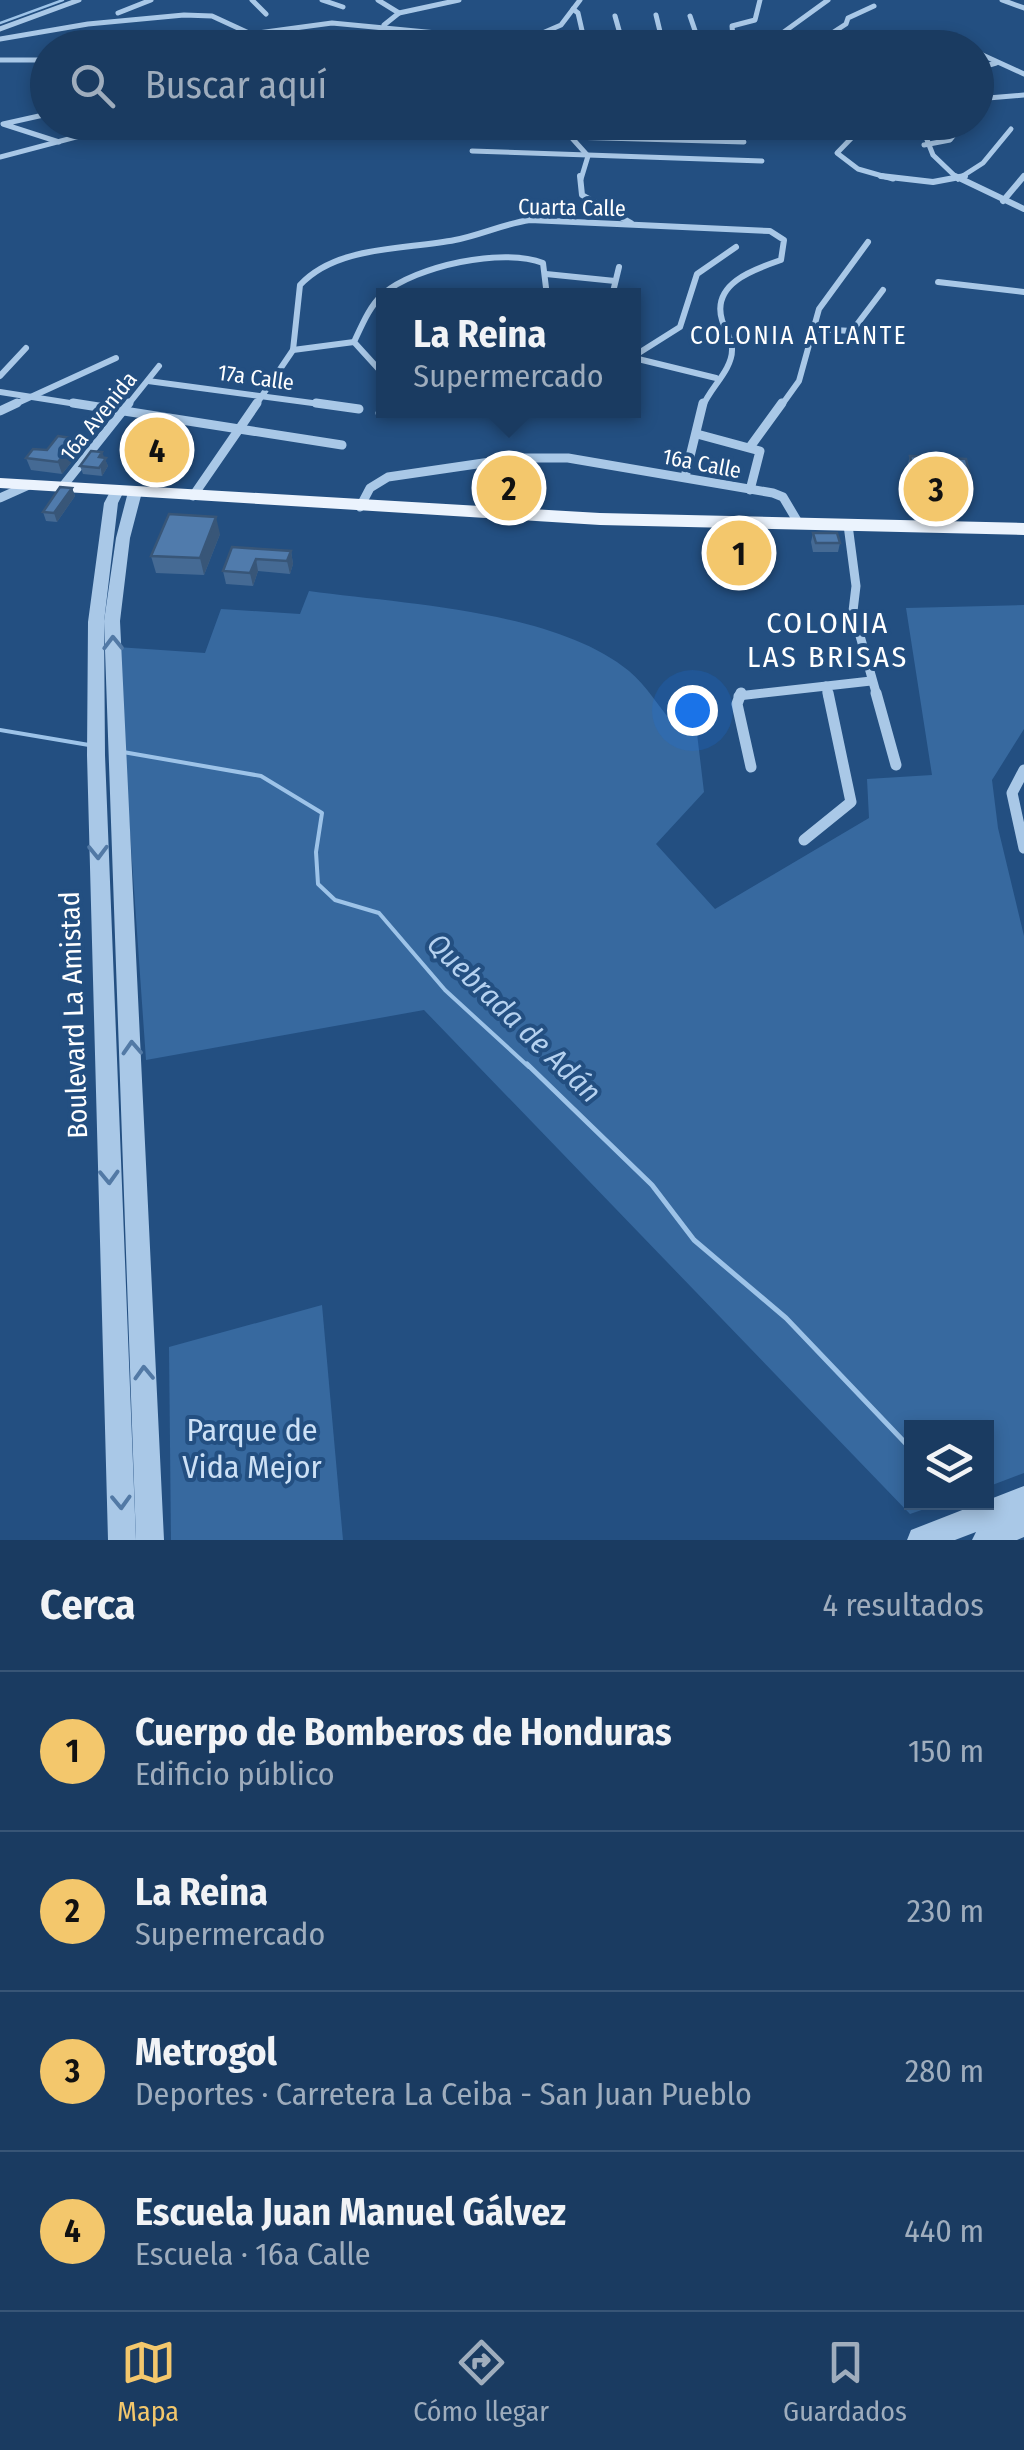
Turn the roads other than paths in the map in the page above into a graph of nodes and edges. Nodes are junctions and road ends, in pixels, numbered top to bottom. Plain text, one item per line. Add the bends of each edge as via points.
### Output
1 (80, 0) edge
2 (151, 0) edge
3 (252, 0) edge
4 (322, 0) edge
5 (378, 0) edge
6 (458, 0) edge
7 (580, 0) edge
8 (760, 0) edge
9 (828, 0) edge
10 (1002, 0) edge
11 (1018, 0) edge
12 (874, 6) dead end
13 (343, 7) dead end
14 (1024, 7) edge
15 (573, 9) junction
16 (118, 12) dead end
17 (399, 13) junction
18 (266, 14) dead end
19 (656, 15) dead end
20 (615, 16) dead end
21 (690, 16) dead end
22 (384, 25) junction
23 (0, 29) edge
24 (53, 30) edge
25 (242, 30) edge
26 (274, 30) edge
27 (422, 30) edge
28 (550, 30) edge
29 (582, 30) edge
30 (619, 30) edge
31 (660, 30) edge
32 (694, 30) edge
33 (732, 30) edge
34 (787, 30) edge
35 (837, 30) edge
36 (30, 34) edge
37 (0, 39) edge
38 (0, 60) edge
39 (30, 60) edge
40 (996, 63) edge
41 (1024, 74) edge
42 (1024, 95) edge
43 (994, 98) edge
44 (30, 118) edge
45 (1011, 129) dead end
46 (30, 133) edge
47 (54, 140) edge
48 (67, 140) edge
49 (574, 140) edge
50 (686, 140) edge
51 (850, 140) edge
52 (923, 140) edge
53 (950, 140) edge
54 (60, 142) junction
55 (744, 142) dead end
56 (924, 145) junction
57 (472, 151) dead end
58 (588, 156) junction
59 (0, 157) edge
60 (762, 161) dead end
61 (1024, 176) edge
62 (958, 180) junction
63 (1003, 201) junction
64 (1024, 209) edge
65 (636, 226) junction
66 (868, 242) dead end
67 (736, 248) dead end
68 (619, 267) dead end
69 (546, 274) junction
70 (615, 281) junction
71 (404, 282) junction
72 (938, 282) dead end
73 (395, 288) edge
74 (406, 288) edge
75 (547, 288) edge
76 (614, 288) edge
77 (883, 290) dead end
78 (1024, 292) edge
79 (376, 302) edge
80 (814, 328) junction
81 (354, 342) junction
82 (26, 348) dead end
83 (292, 350) junction
84 (641, 352) edge
85 (116, 358) dead end
86 (641, 359) edge
87 (376, 364) edge
88 (372, 365) junction
89 (159, 366) dead end
90 (376, 368) edge
91 (0, 376) edge
92 (716, 378) junction
93 (148, 381) junction
94 (0, 392) edge
95 (262, 396) junction
96 (29, 397) junction
97 (359, 409) dead end
98 (0, 411) edge
99 (122, 411) junction
100 (236, 429) junction
101 (698, 434) junction
102 (342, 445) dead end
103 (750, 446) junction
104 (684, 477) junction
105 (0, 483) edge
106 (29, 484) junction
107 (64, 486) junction
108 (750, 490) junction
109 (126, 491) junction
110 (193, 496) junction
111 (0, 498) edge
112 (360, 507) junction
113 (799, 524) junction
114 (848, 525) junction
115 (1024, 529) edge
116 (871, 681) junction
117 (826, 686) junction
118 (106, 748) junction
119 (896, 765) dead end
120 (752, 767) dead end
121 (1024, 770) edge
122 (804, 840) dead end
123 (1024, 848) edge
124 (1023, 1516) edge
125 (122, 1540) edge
126 (150, 1540) edge
127 (921, 1540) edge
128 (986, 1540) edge

1 - 23 street
2 - 16 street
3 - 18 street
4 - 13 street
5 - 17 street
6 - 17 street
7 - 15 street
8 - 33 street via 755,20
9 - 34 street
10 - 14 street
11 - 14 street
12 - 35 street
15 - 28 street
15 - 29 street
17 - 22 street
19 - 31 street
20 - 30 street
21 - 32 street
22 - 26 street via 320,22
22 - 27 street
24 - 25 street via 184,15 212,16
36 - 37 street
38 - 39 street
40 - 41 street
42 - 43 street
44 - 46 street via 3,124
45 - 62 street
47 - 54 street
48 - 54 street
49 - 58 street
50 - 55 street
51 - 62 street via 837,154 854,170
52 - 56 street
53 - 56 street
54 - 59 street
56 - 62 street
57 - 58 street
58 - 60 street
58 - 65 street via 580,173 582,196
61 - 63 street
62 - 63 street
63 - 64 street
65 - 83 street, Cuarta Calle via 509,223 312,272 300,285
65 - 92 street, Cuarta Calle via 750,227 784,240 781,260 739,275 724,297 720,315 733,348
66 - 80 street via 819,309
67 - 84 street via 697,274 680,327
68 - 70 street
69 - 70 street
69 - 71 street via 534,258 504,257
69 - 75 street
70 - 76 street
71 - 73 street
71 - 74 street
72 - 78 street
77 - 80 street via 852,331
79 - 81 street
80 - 103 street via 799,380
81 - 83 street
81 - 88 street
82 - 91 street
83 - 95 street
85 - 96 street
86 - 92 street
87 - 88 street
88 - 90 street
89 - 93 street, 16a Avenida
92 - 101 street
93 - 95 street, 17a Calle
93 - 99 street, 16a Avenida
94 - 96 street
95 - 97 street, 17a Calle
95 - 100 street
96 - 98 street
96 - 99 street
99 - 100 street
99 - 107 street, 16a Avenida
100 - 102 street
100 - 110 street
101 - 103 street
101 - 104 street
103 - 108 street via 761,454
104 - 108 street, 16a Calle
104 - 112 street, 16a Calle via 568,458 518,458 378,480
105 - 106 main road
106 - 107 main road
106 - 111 street
107 - 109 main road
108 - 113 street, 16a Calle via 783,497
109 - 110 main road
109 - 118 street, Boulevard La Amistad
110 - 112 main road
112 - 113 main road
113 - 114 main road
114 - 115 main road
114 - 116 street via 854,611
116 - 117 street
116 - 119 street
117 - 120 street via 737,697
117 - 122 street via 850,802
118 -> 125 street, Boulevard La Amistad
126 -> 118 street, Boulevard La Amistad via 134,1090
121 - 123 street via 1012,792
124 - 127 street
124 - 128 street

